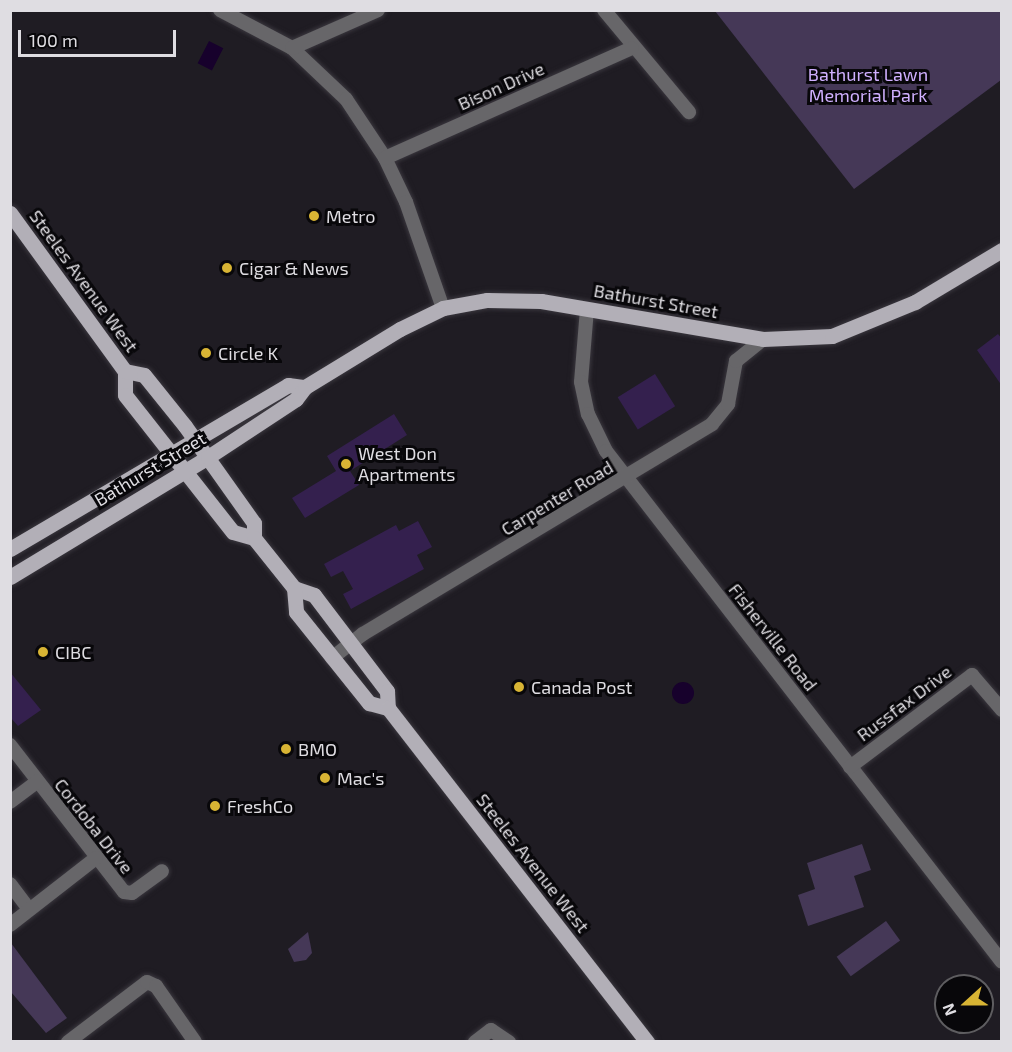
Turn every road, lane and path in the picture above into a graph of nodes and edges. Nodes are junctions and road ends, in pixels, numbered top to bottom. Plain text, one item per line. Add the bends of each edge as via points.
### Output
1 (220, 10) edge
2 (378, 10) edge
3 (604, 10) edge
4 (292, 48) junction
5 (632, 48) junction
6 (689, 112) dead end
7 (385, 158) junction
8 (10, 213) edge
9 (1002, 250) edge
10 (443, 308) junction
11 (587, 309) junction
12 (763, 339) junction
13 (125, 371) junction
14 (305, 387) junction
15 (196, 440) junction
16 (172, 454) junction
17 (208, 457) junction
18 (185, 471) junction
19 (626, 477) junction
20 (254, 538) junction
21 (10, 549) edge
22 (10, 577) edge
23 (294, 588) junction
24 (349, 643) junction
25 (332, 658) junction
26 (388, 708) junction
27 (1002, 710) edge
28 (10, 745) edge
29 (850, 767) junction
30 (37, 782) junction
31 (10, 802) edge
32 (96, 858) junction
33 (162, 871) dead end
34 (10, 884) edge
35 (29, 909) junction
36 (10, 925) edge
37 (1002, 962) edge
38 (68, 1041) edge
39 (195, 1041) edge
40 (475, 1041) edge
41 (509, 1041) edge
42 (647, 1041) edge

1 - 4 street
2 - 4 street
3 - 5 street
4 - 7 street via 346,99
5 - 6 street
5 - 7 street, Bison Drive
7 - 10 street via 406,202
8 - 13 main road, Steeles Avenue West
9 - 12 main road, Bathurst Street via 915,302 832,336
10 - 11 main road, Bathurst Street via 487,300 541,301
10 - 14 main road, Bathurst Street via 399,329
11 - 12 main road, Bathurst Street
11 - 19 street, Fisherville Road via 581,382 586,407 597,437
12 - 19 street, Carpenter Road via 736,361 728,404 712,424
13 - 15 main road, Steeles Avenue West via 144,375
13 - 16 main road, Steeles Avenue West via 125,395
14 - 15 main road, Bathurst Street via 288,385
14 - 17 main road, Bathurst Street via 297,399
15 - 16 main road, Bathurst Street
15 - 17 main road, Steeles Avenue West
16 - 18 main road, Steeles Avenue West
16 - 21 main road, Bathurst Street
17 - 18 main road, Bathurst Street
17 - 20 main road, Steeles Avenue West via 254,523
18 - 20 main road, Steeles Avenue West via 233,532
18 - 22 main road, Bathurst Street
19 - 24 street, Carpenter Road
19 - 29 street, Fisherville Road
20 - 23 main road, Steeles Avenue West
23 - 24 main road, Steeles Avenue West via 314,595
23 - 25 main road, Steeles Avenue West via 296,612
24 - 25 street, Carpenter Road
24 - 26 main road, Steeles Avenue West via 387,691
25 - 26 main road, Steeles Avenue West via 369,703
26 - 42 main road, Steeles Avenue West
27 - 29 street, Russfax Drive via 972,675
28 - 30 street, Cordoba Drive
29 - 37 street, Fisherville Road
30 - 31 street
30 - 32 street, Cordoba Drive
32 - 33 street, Cordoba Drive via 129,894
32 - 35 street
34 - 35 street
35 - 36 street
38 - 39 street via 147,982 156,986
40 - 41 street via 491,1030

